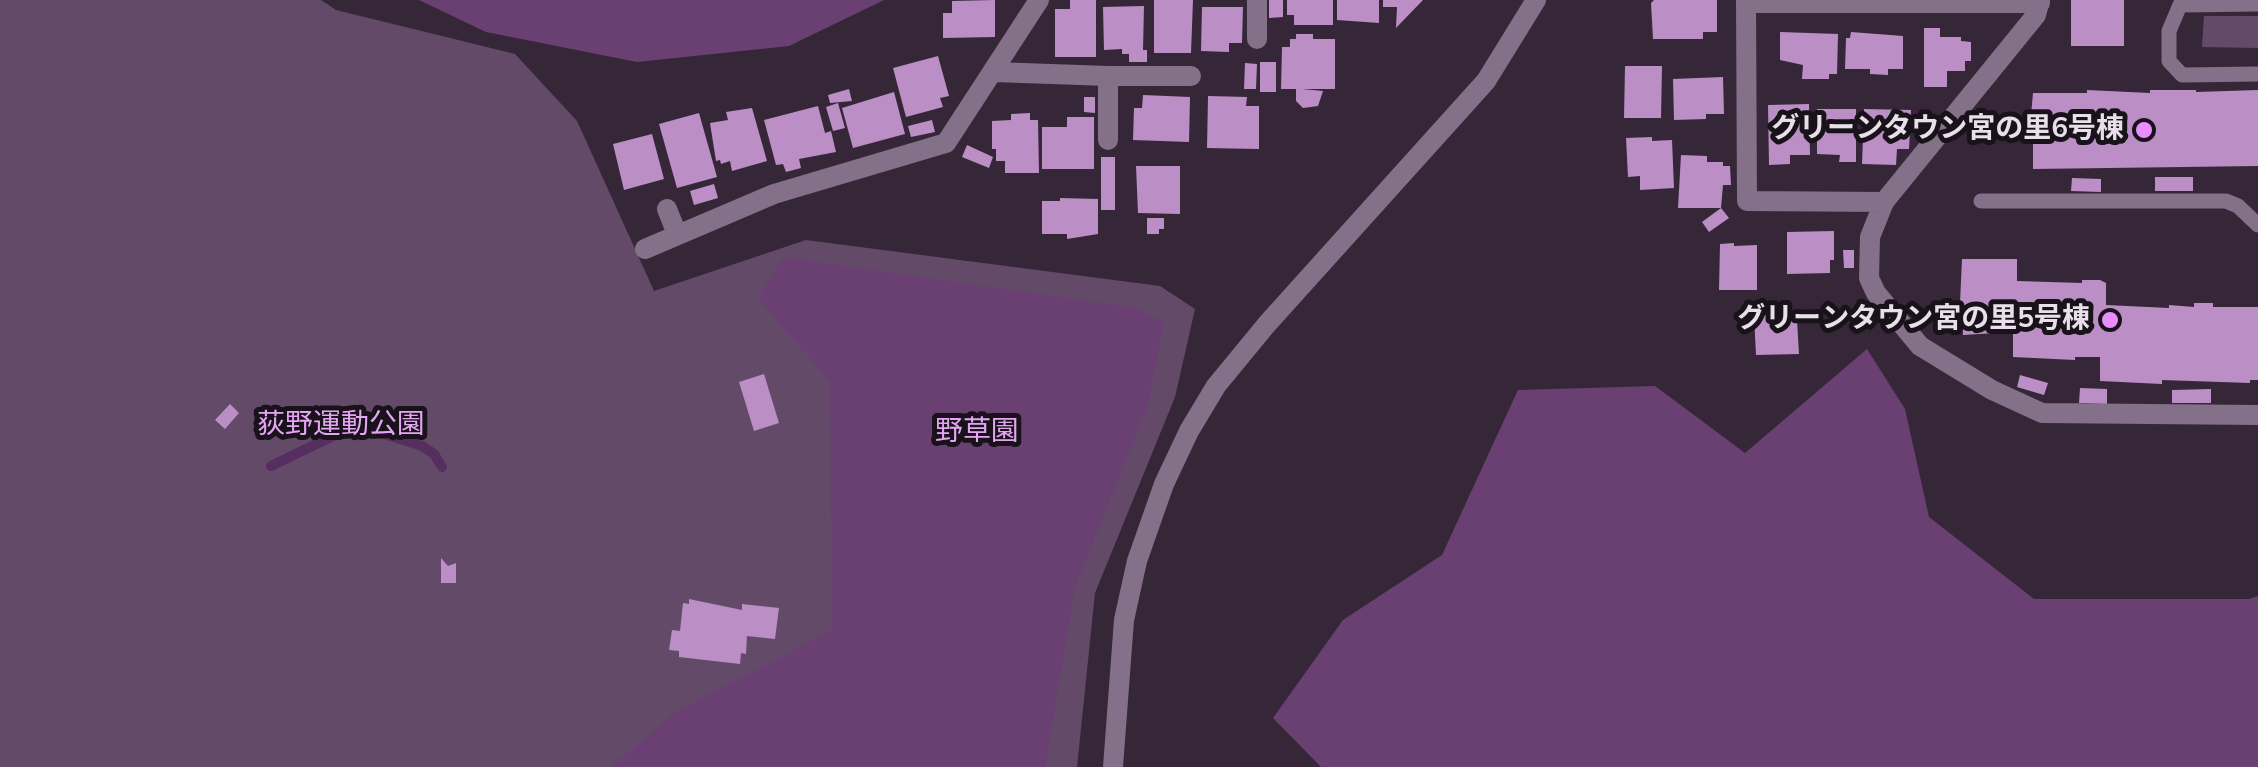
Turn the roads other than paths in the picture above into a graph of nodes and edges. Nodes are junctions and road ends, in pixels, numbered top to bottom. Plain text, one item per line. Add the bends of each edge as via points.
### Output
1 (1039, 0) edge
2 (1257, 0) edge
3 (1536, 0) edge
4 (2040, 1) edge
5 (1746, 2) edge
6 (2258, 4) edge
7 (1257, 39) dead end
8 (994, 72) junction
9 (2258, 74) edge
10 (1108, 76) junction
11 (1191, 76) dead end
12 (1108, 140) dead end
13 (1980, 201) dead end
14 (1884, 202) junction
15 (667, 209) dead end
16 (2258, 225) edge
17 (678, 234) junction
18 (645, 249) dead end
19 (2258, 416) edge
20 (1113, 767) edge

1 - 8 street
2 - 7 street
3 - 20 street via 1486,81 1266,324 1188,431 1137,561 1124,620
4 - 5 street
4 - 14 street via 2036,15
5 - 14 street via 1748,200
6 - 9 lane via 2180,4 2169,31 2169,61 2182,75
8 - 10 street
8 - 17 street via 946,143 774,194
10 - 11 street
10 - 12 street
13 - 16 lane via 2226,201
14 - 19 street via 1870,237 1876,293 1920,346 1992,390 2042,413
15 - 17 street
17 - 18 street

